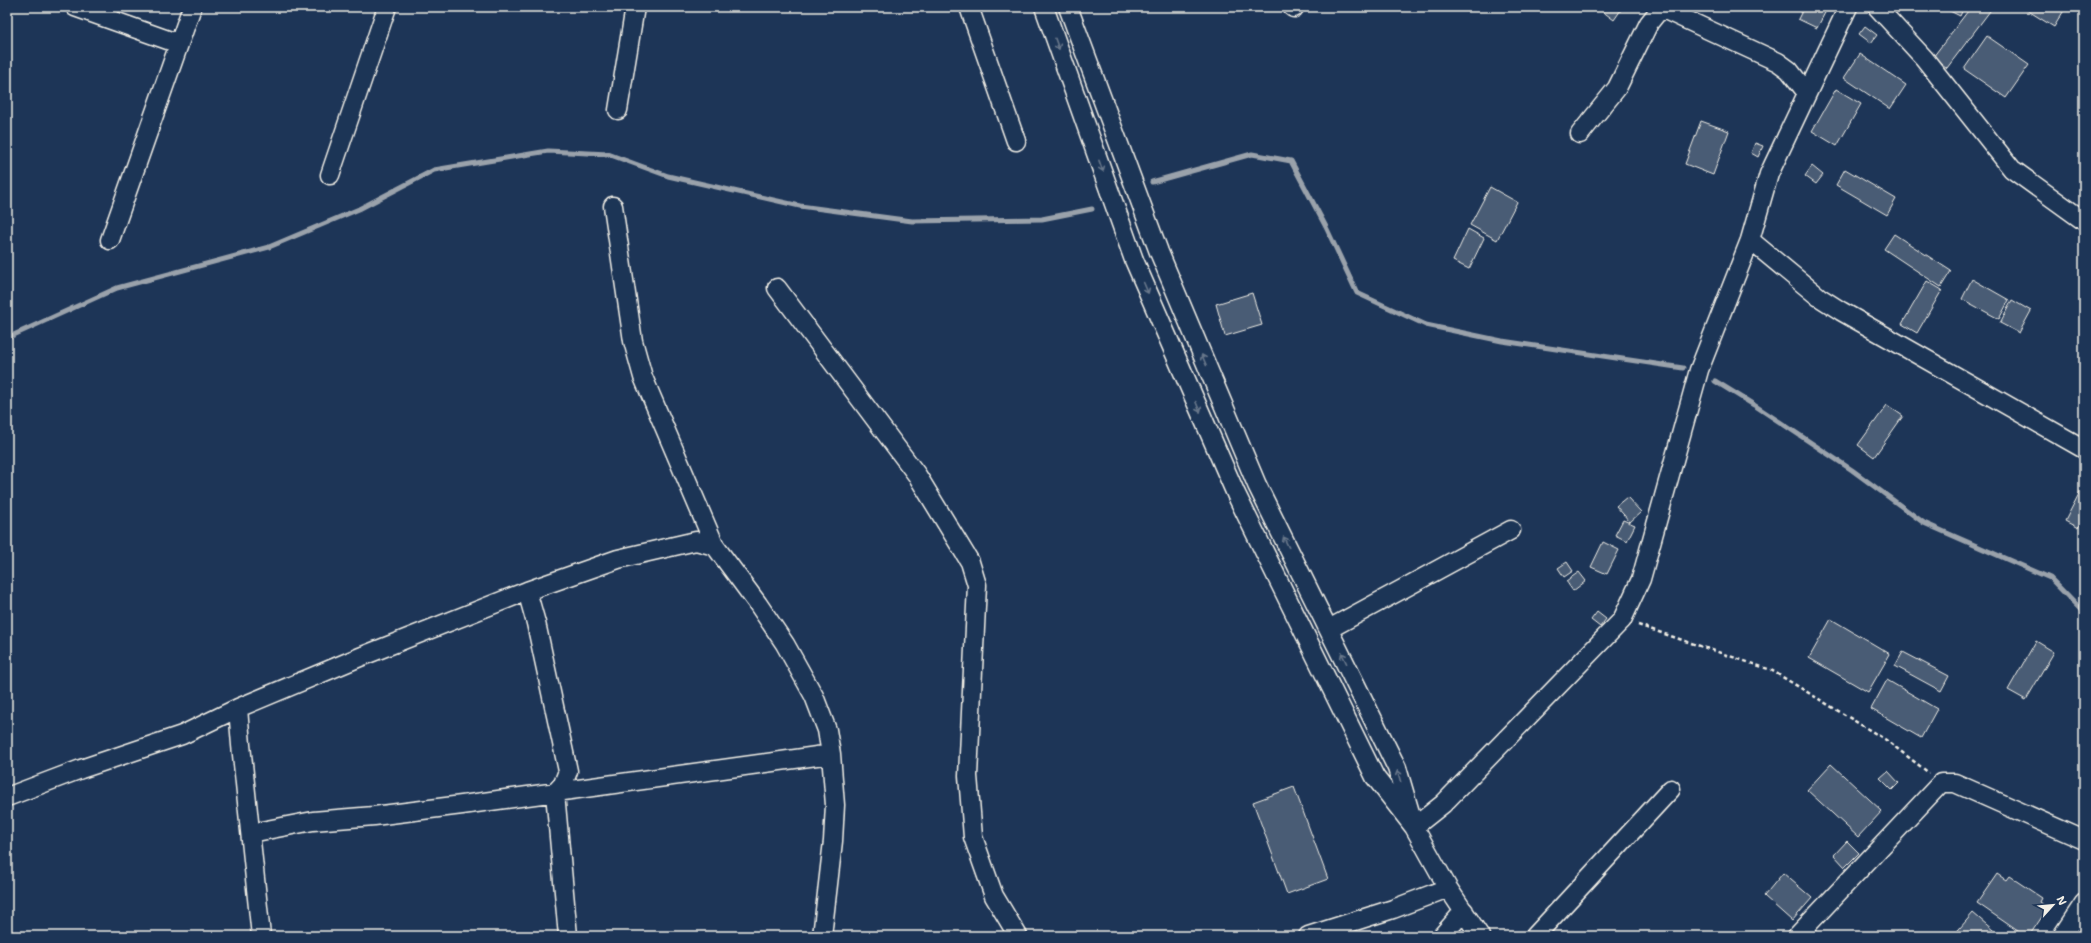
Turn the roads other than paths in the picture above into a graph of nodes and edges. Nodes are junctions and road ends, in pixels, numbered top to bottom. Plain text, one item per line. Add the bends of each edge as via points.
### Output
1 (75, 7) edge
2 (192, 7) edge
3 (387, 7) edge
4 (635, 7) edge
5 (969, 7) edge
6 (1044, 7) edge
7 (1068, 7) edge
8 (1662, 7) edge
9 (1848, 7) edge
10 (1877, 7) edge
11 (179, 44) junction
12 (1807, 93) junction
13 (618, 110) dead end
14 (1580, 134) dead end
15 (1016, 142) dead end
16 (330, 175) dead end
17 (613, 206) dead end
18 (2084, 221) edge
19 (110, 240) dead end
20 (1750, 240) junction
21 (777, 288) dead end
22 (2084, 449) edge
23 (1511, 530) dead end
24 (715, 546) junction
25 (527, 591) junction
26 (1329, 628) junction
27 (238, 708) junction
28 (831, 754) junction
29 (1671, 789) dead end
30 (555, 793) junction
31 (7, 797) edge
32 (1414, 827) junction
33 (251, 833) junction
34 (2084, 840) edge
35 (1448, 888) junction
36 (2084, 903) edge
37 (1464, 912) junction
38 (261, 936) edge
39 (568, 936) edge
40 (822, 936) edge
41 (1018, 936) edge
42 (1308, 936) edge
43 (1442, 936) edge
44 (1480, 936) edge
45 (1535, 936) edge
46 (1797, 936) edge
47 (2062, 936) edge

1 - 11 street
2 - 11 street
3 - 16 street
4 - 13 street
5 - 15 street
6 -> 32 street via 1134,260 1236,494 1375,777
26 -> 7 street via 1251,470 1159,252
8 - 12 street via 1778,62 1789,70
8 - 14 street via 1649,23 1617,88
9 - 12 street
10 - 18 street via 1924,58 2012,169
11 - 19 street
12 - 20 street via 1774,163
17 - 24 street via 633,341 642,377
20 - 22 street via 1819,297 1840,311
20 - 32 street via 1699,370 1641,579 1622,620 1443,804
21 - 41 street via 917,475 948,523 975,574 977,585 968,776 973,837 994,896
23 - 26 street
24 - 25 street via 696,541 678,544 618,559
24 - 28 street via 780,637 810,689 827,730
25 - 27 street
25 - 30 street via 568,771 563,784
32 -> 26 street via 1397,768
27 - 31 street via 182,735
27 - 33 street
28 - 30 street
28 - 40 street via 835,805 834,834
29 - 45 street
30 - 33 street via 374,816 313,821
30 - 39 street
32 - 35 street
33 - 38 street
34 - 46 street via 1955,783 1941,783
35 - 37 street
35 - 42 street via 1393,910
36 - 47 street
37 - 43 street
37 - 44 street

